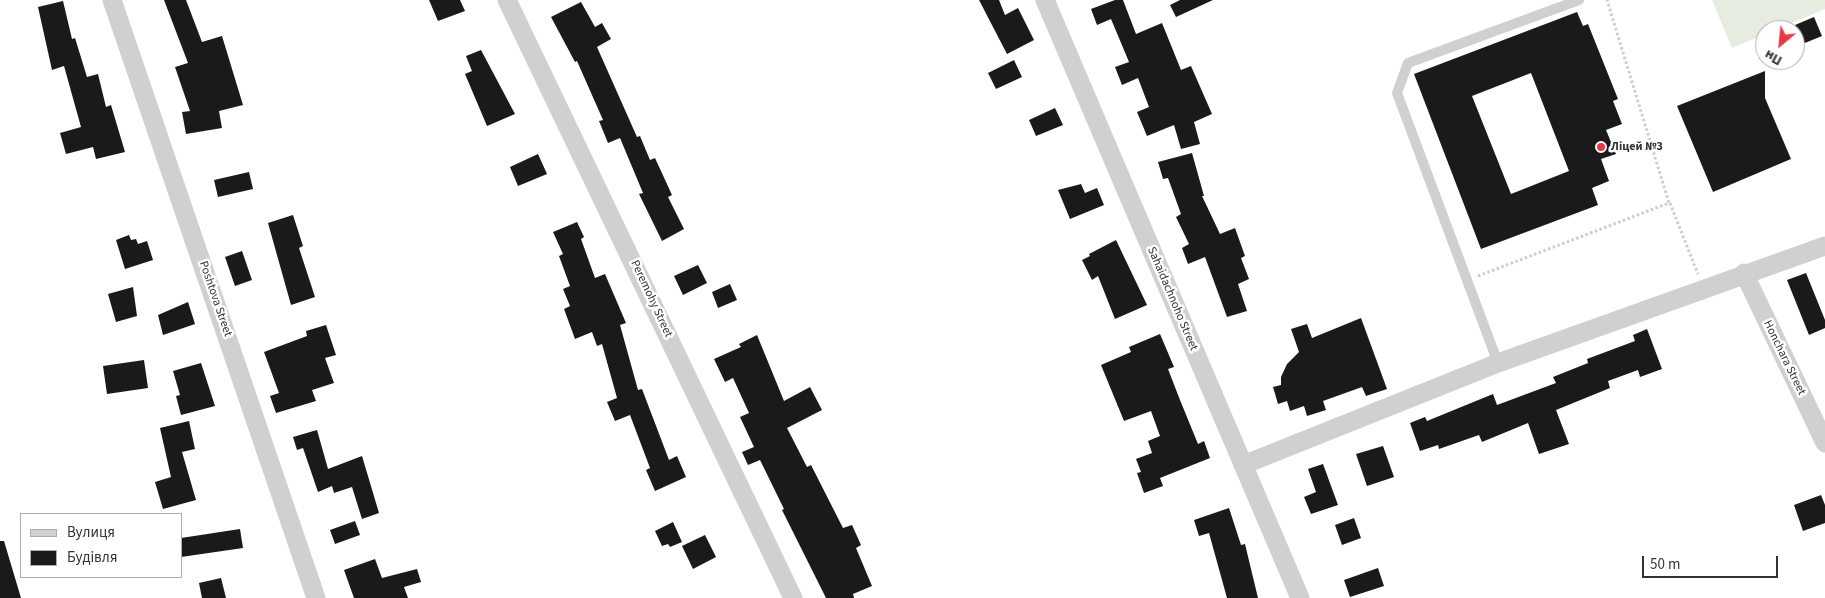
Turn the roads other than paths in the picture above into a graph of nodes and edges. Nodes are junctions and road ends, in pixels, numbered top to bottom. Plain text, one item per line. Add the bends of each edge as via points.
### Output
1 (112, 0) edge
2 (507, 0) edge
3 (1045, 0) edge
4 (1579, 0) edge
5 (1825, 246) edge
6 (1744, 274) junction
7 (1498, 363) junction
8 (1825, 443) edge
9 (1243, 465) junction
10 (316, 598) edge
11 (793, 598) edge
12 (1300, 598) edge

1 - 10 street, Poshtova Street
2 - 11 street, Peremohy Street
3 - 9 street, Sahaidachnoho Street
4 - 7 lane via 1408,63 1398,93
5 - 6 street
6 - 7 street
6 - 8 street, Honchara Street
7 - 9 street
9 - 12 street, Sahaidachnoho Street

